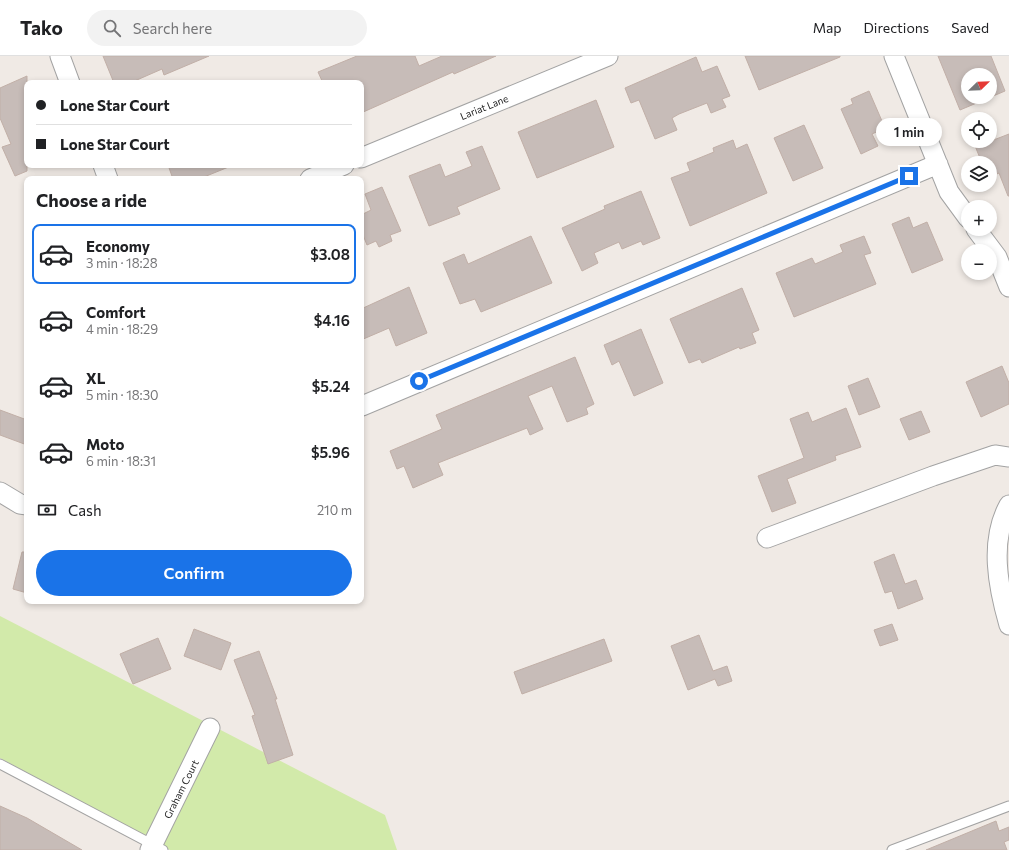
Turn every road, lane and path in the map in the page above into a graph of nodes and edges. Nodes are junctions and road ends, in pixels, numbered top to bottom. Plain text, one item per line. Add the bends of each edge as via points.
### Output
1 (60, 56) edge
2 (608, 56) edge
3 (894, 56) edge
4 (69, 80) edge
5 (364, 157) edge
6 (938, 164) junction
7 (337, 168) edge
8 (317, 176) edge
9 (961, 208) edge
10 (981, 236) edge
11 (1009, 288) edge
12 (364, 405) edge
13 (1009, 457) edge
14 (0, 492) edge
15 (24, 505) edge
16 (1009, 505) edge
17 (768, 538) dead end
18 (1009, 625) edge
19 (210, 728) dead end
20 (0, 764) edge
21 (1009, 806) edge
22 (155, 848) edge
23 (892, 850) edge

1 - 4 street
2 - 5 street, Lariat Lane
3 - 6 street
6 - 9 street via 949,192
6 - 12 street
7 - 8 street
10 - 11 street via 997,257
13 - 17 street via 995,455
14 - 15 street
16 - 18 street via 1002,516 997,556 1003,603
19 - 22 street, Graham Court
20 - 22 lane
21 - 23 lane

